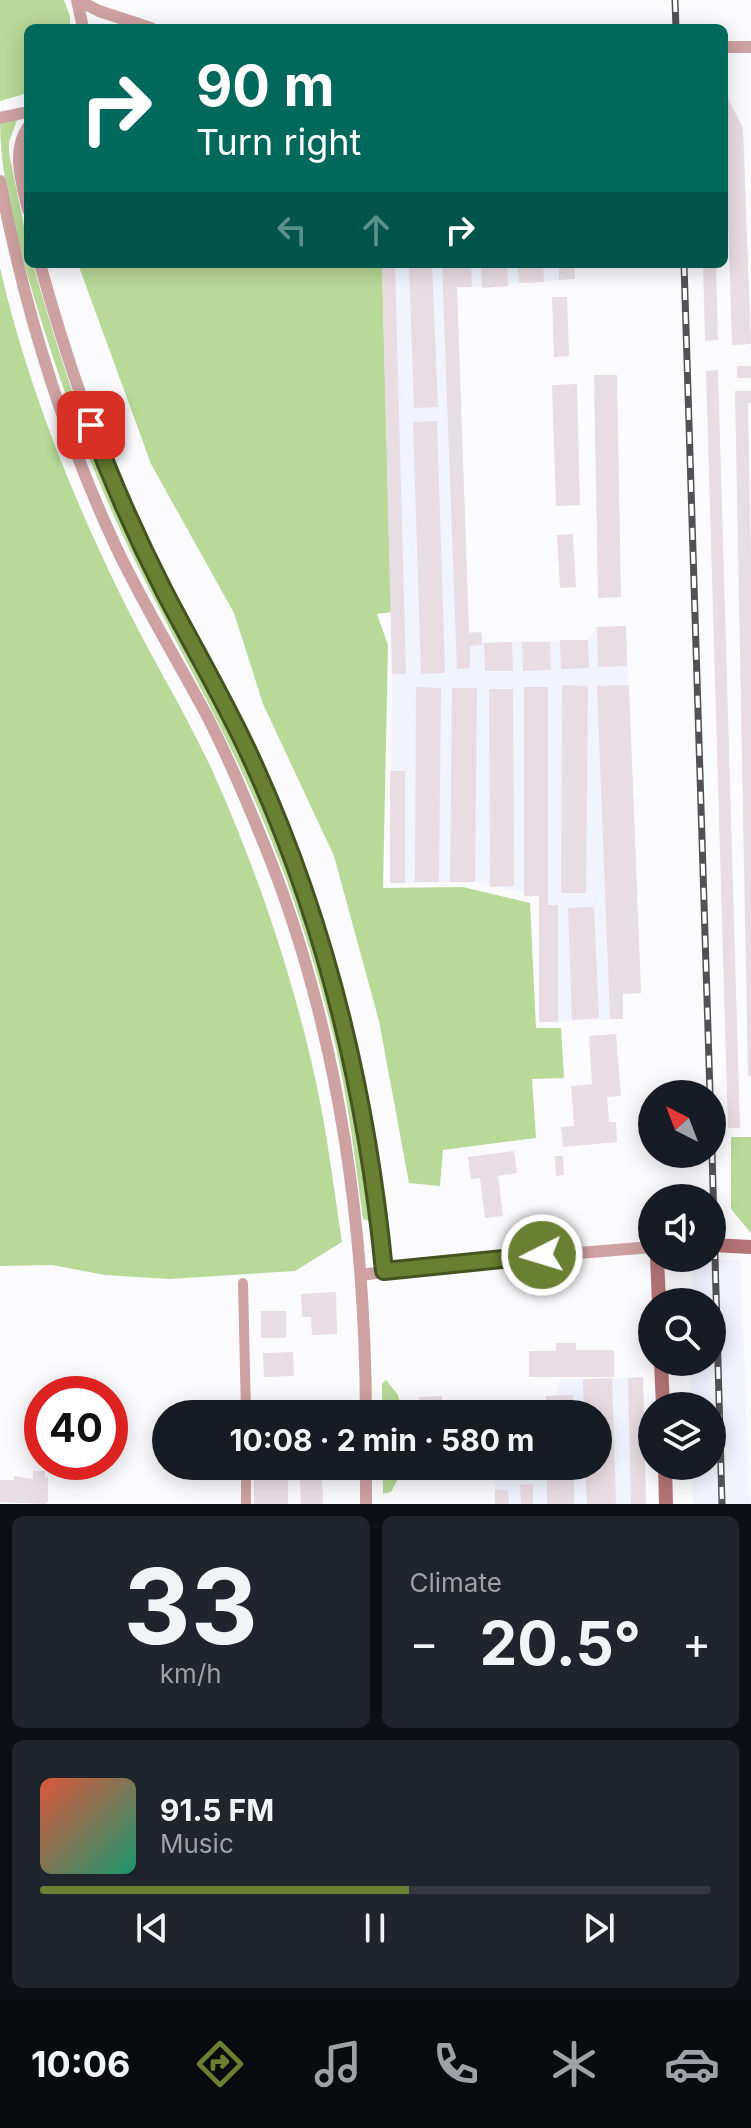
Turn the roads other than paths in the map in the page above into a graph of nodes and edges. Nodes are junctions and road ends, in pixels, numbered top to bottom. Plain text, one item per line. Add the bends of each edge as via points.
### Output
1 (77, 0) edge
2 (82, 24) edge
3 (139, 24) edge
4 (728, 47) edge
5 (751, 47) edge
6 (24, 113) edge
7 (0, 118) edge
8 (24, 135) edge
9 (0, 181) edge
10 (24, 190) edge
11 (41, 268) edge
12 (726, 1246) edge
13 (751, 1247) edge
14 (638, 1248) edge
15 (384, 1271) junction
16 (362, 1275) junction
17 (243, 1283) dead end
18 (246, 1400) edge
19 (366, 1400) edge
20 (246, 1480) edge
21 (366, 1480) edge
22 (665, 1480) edge
23 (246, 1504) edge
24 (366, 1504) edge
25 (666, 1504) edge

1 - 2 street
1 - 3 street
4 - 5 street
6 - 7 street
8 - 10 street via 18,159
9 - 16 street via 25,295 88,483 141,596 207,716 287,904 333,1071
11 - 15 street via 116,488 251,758 315,920 358,1086
12 - 13 main road
14 - 15 street
15 - 16 street
16 - 19 street
17 - 18 street
20 - 23 street
21 - 24 street
22 - 25 main road

